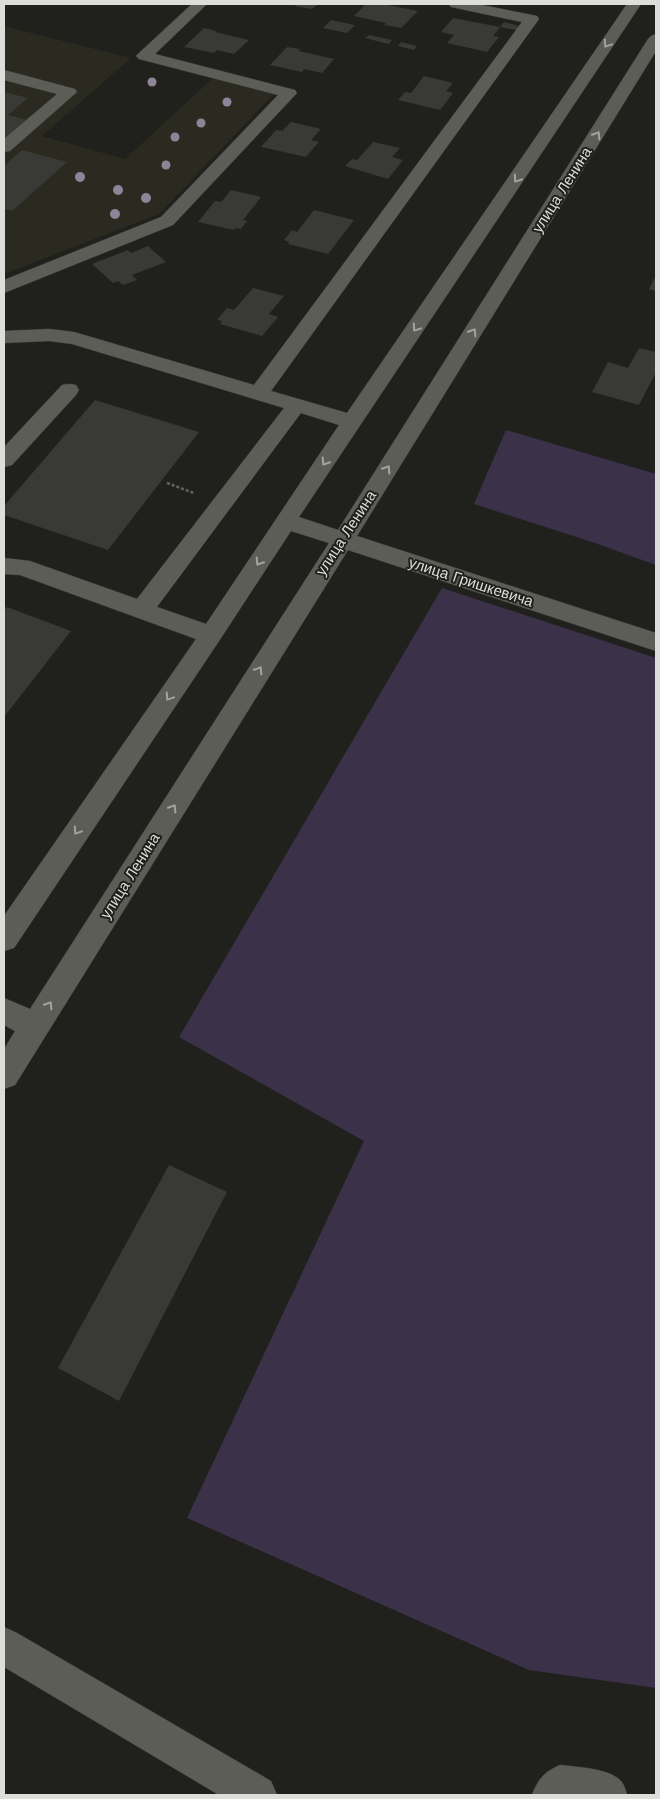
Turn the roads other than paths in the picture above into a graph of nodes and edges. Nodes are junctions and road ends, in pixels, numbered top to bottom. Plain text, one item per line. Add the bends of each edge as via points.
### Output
1 (200, 4) edge
2 (456, 4) edge
3 (634, 4) edge
4 (656, 39) edge
5 (4, 75) edge
6 (4, 147) edge
7 (4, 287) edge
8 (4, 337) edge
9 (69, 390) dead end
10 (258, 393) junction
11 (296, 405) junction
12 (353, 422) junction
13 (4, 460) edge
14 (286, 521) junction
15 (341, 540) junction
16 (10, 565) edge
17 (142, 610) junction
18 (211, 635) junction
19 (656, 642) edge
20 (4, 939) edge
21 (4, 1011) edge
22 (35, 1026) junction
23 (4, 1075) edge
24 (4, 1646) edge
25 (257, 1795) edge
26 (552, 1795) edge
27 (607, 1795) edge

1 - 7 street via 144,56 289,93 167,221
2 - 10 street via 532,19
3 -> 12 street
15 -> 4 street, улица Ленина
5 - 6 street via 69,92
8 - 10 street via 49,335 74,338
9 - 13 street
10 - 11 street
11 - 12 street
11 - 17 street
12 -> 14 street
14 - 15 street, улица Гришкевича
14 -> 18 street
15 - 19 street, улица Гришкевича
22 -> 15 street, улица Ленина
16 - 17 street
17 - 18 street
18 -> 20 street
21 - 22 street
22 - 23 street, улица Ленина
24 - 25 street
26 - 27 street via 560,1785 598,1790

